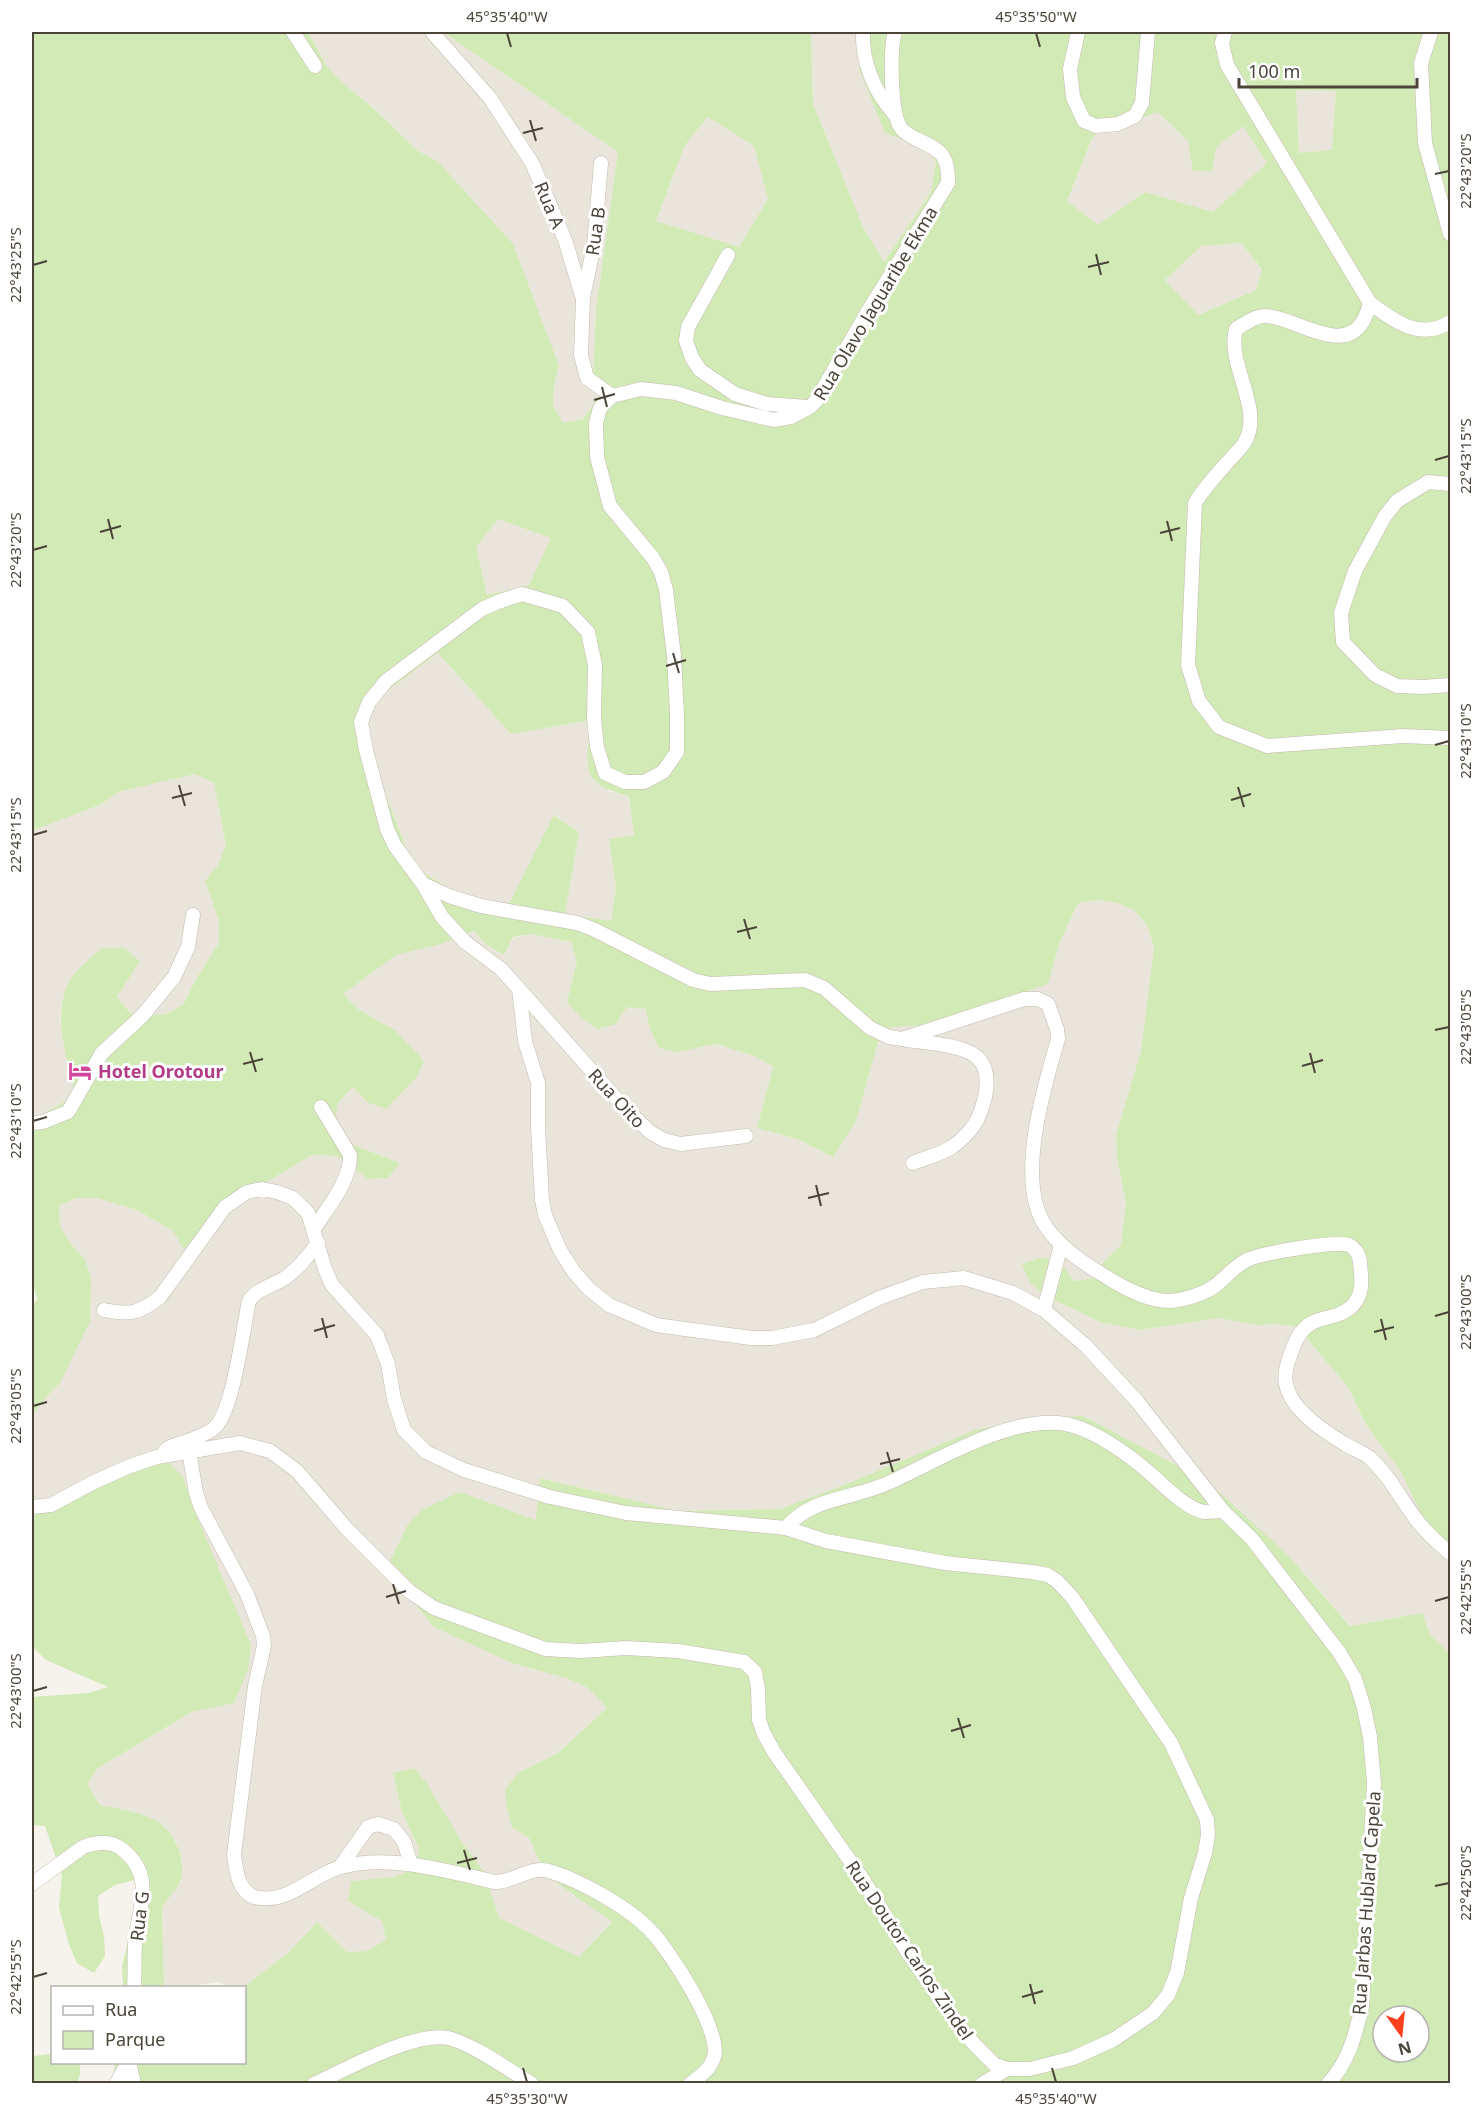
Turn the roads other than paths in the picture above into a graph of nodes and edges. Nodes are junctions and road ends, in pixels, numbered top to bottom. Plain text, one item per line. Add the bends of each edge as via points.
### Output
1 (293, 32) edge
2 (432, 32) edge
3 (862, 32) edge
4 (895, 32) edge
5 (1078, 32) edge
6 (1148, 32) edge
7 (1225, 32) edge
8 (1431, 32) edge
9 (315, 66) dead end
10 (895, 115) junction
11 (601, 163) dead end
12 (1450, 234) edge
13 (728, 255) dead end
14 (583, 299) junction
15 (1370, 303) junction
16 (1450, 322) edge
17 (612, 396) junction
18 (810, 407) junction
19 (1450, 484) edge
20 (1450, 685) edge
21 (1450, 738) edge
22 (423, 884) junction
23 (193, 915) dead end
24 (519, 989) junction
25 (902, 1039) junction
26 (321, 1107) dead end
27 (32, 1123) edge
28 (746, 1136) dead end
29 (913, 1163) dead end
30 (316, 1236) junction
31 (1061, 1245) junction
32 (104, 1310) dead end
33 (1044, 1310) junction
34 (189, 1451) junction
35 (157, 1457) junction
36 (32, 1507) edge
37 (1223, 1511) junction
38 (786, 1527) junction
39 (1450, 1553) edge
40 (411, 1864) junction
41 (340, 1867) junction
42 (32, 1884) edge
43 (134, 1986) edge
44 (127, 2064) edge
45 (129, 2064) edge
46 (1007, 2069) junction
47 (116, 2084) edge
48 (134, 2084) edge
49 (314, 2084) edge
50 (532, 2084) edge
51 (690, 2084) edge
52 (982, 2084) edge
53 (1328, 2084) edge

1 - 9 street
2 - 14 street, Rua A via 490,98 532,163 565,240
3 - 10 street, Rua Olavo Jaguaribe Ekma via 867,67 880,98
4 - 10 street
5 - 6 street via 1070,69 1073,97 1084,121 1096,126 1118,124 1135,116 1142,103
7 - 15 street via 1222,43 1227,65
8 - 12 street via 1421,63 1425,143
10 - 18 street, Rua Olavo Jaguaribe Ekma via 901,128 943,155 948,183
11 - 14 street, Rua B via 594,246
13 - 18 street via 688,327 686,341 692,358 700,370 735,394 767,404
14 - 17 street, Rua A via 581,355 587,378
15 - 16 street via 1396,323 1419,329 1441,328
15 - 21 street via 1362,324 1347,335 1335,336 1267,316 1254,318 1236,329 1233,340 1250,426 1245,442 1195,503 1188,665 1199,701 1219,727 1267,746 1403,736
17 - 18 street, Rua Olavo Jaguaribe Ekma via 641,389 676,393 774,420
17 - 22 street via 600,408 596,423 597,457 610,506 661,572 674,656 677,752 663,772 644,782 625,782 605,773 597,747 595,665 588,632 563,606 522,594 482,609 386,681 369,702 362,722 387,829
19 - 20 street via 1428,482 1397,501 1354,571 1341,613 1343,642 1375,675 1397,686
22 - 24 street, Rua Oito via 442,917
22 - 25 street via 481,906 577,923 693,980 710,984 805,980 824,987 870,1028
23 - 27 street via 188,947 174,977 143,1015 102,1053 68,1112
24 - 28 street, Rua Oito via 650,1132 680,1144
24 - 33 street, Rua Jarbas Hublard Capela via 525,1041 538,1083 540,1179 545,1215 574,1272 609,1305 656,1325 751,1338 814,1330 879,1298 923,1282 964,1278 1014,1293
25 - 29 street via 972,1053 983,1064 988,1083 979,1117 965,1136 950,1148
25 - 31 street via 1024,999 1048,1004 1058,1039 1041,1105 1032,1161 1033,1182 1043,1221
26 - 30 street via 351,1162
30 - 32 street via 308,1213 293,1198 262,1189 247,1192 225,1207 148,1307 123,1313
30 - 35 street via 303,1263 249,1301 228,1406 219,1423 211,1431 170,1447
30 - 38 street via 332,1285 377,1335 404,1430 426,1452 464,1470 550,1497 626,1513
31 - 33 street
31 - 39 street via 1112,1281 1149,1298 1171,1301 1214,1287 1231,1270 1255,1257 1284,1250 1347,1245 1354,1248 1359,1255 1363,1283 1359,1300 1340,1314 1305,1328 1287,1363 1285,1382 1290,1395 1313,1422 1372,1460 1433,1539
33 - 37 street, Rua Jarbas Hublard Capela via 1086,1346 1137,1400
34 - 35 street
34 - 41 street via 201,1508 247,1594 263,1636 234,1855 236,1873 243,1889 260,1898 293,1891
34 - 46 street, Rua Doutor Carlos Zindel via 240,1443 270,1451 297,1472 409,1591 434,1608 527,1644 581,1651 626,1648 678,1652 744,1662 755,1672 759,1720 774,1752 959,2026 994,2064
35 - 36 street via 129,1466 51,1505
37 - 38 street via 1198,1510 1175,1496 1131,1457 1098,1437 1060,1423 1015,1428 987,1437 885,1485 814,1506
37 - 53 street, Rua Jarbas Hublard Capela via 1252,1539 1339,1653 1354,1679 1370,1737 1374,1783 1362,2007 1354,2043
38 - 46 street via 826,1541 945,1563 1048,1575 1072,1597 1171,1743 1207,1820 1205,1853 1191,1898 1177,1974 1154,2013 1113,2040 1073,2058 1030,2069
40 - 41 street via 380,1861
40 - 41 street via 404,1842 394,1829 378,1824 368,1827
40 - 51 street via 495,1882 532,1870 553,1872 620,1906 650,1930 672,1959 713,2034 716,2045 712,2063
42 - 43 street, Rua G via 92,1844 111,1844 132,1857 144,1887 135,1946
44 - 47 street
45 - 48 street
46 - 52 street
49 - 50 street via 395,2048 436,2036 452,2039

